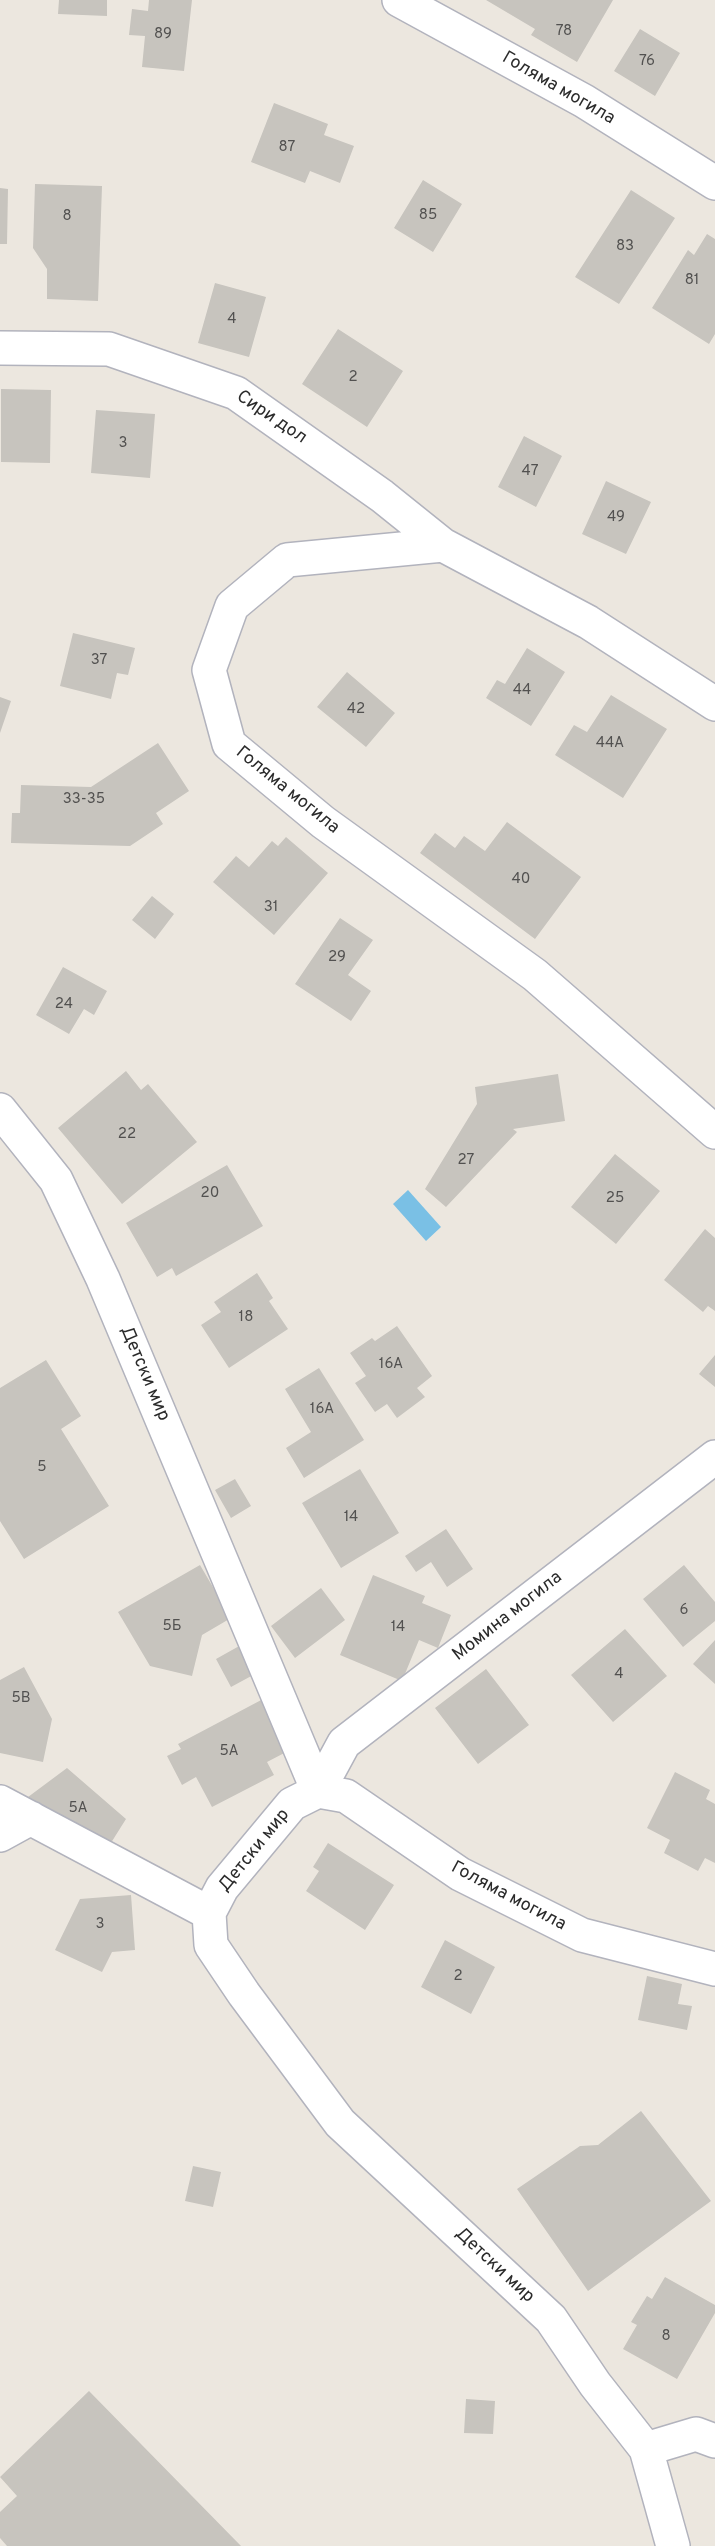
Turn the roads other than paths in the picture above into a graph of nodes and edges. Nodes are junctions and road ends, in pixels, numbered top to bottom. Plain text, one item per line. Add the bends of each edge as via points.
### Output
1 (399, 0) edge
2 (715, 183) edge
3 (0, 348) edge
4 (443, 545) junction
5 (715, 704) edge
6 (0, 1110) edge
7 (715, 1132) edge
8 (715, 1457) edge
9 (318, 1791) junction
10 (0, 1802) edge
11 (31, 1818) junction
12 (0, 1835) edge
13 (209, 1913) junction
14 (715, 1969) edge
15 (715, 2441) edge
16 (646, 2449) junction
17 (673, 2546) edge

1 - 2 street, Голяма могила via 584,101
3 - 4 street, Сири дол via 109,349 236,393 382,496
4 - 5 street via 588,622
4 - 7 street, Голяма могила via 287,560 232,606 209,670 229,744 323,822 535,975
6 - 9 street, Детски мир via 56,1180 103,1279
8 - 9 street, Момина могила via 344,1743
9 - 13 street, Детски мир via 292,1804 222,1888
9 - 14 street, Голяма могила via 346,1796 460,1874 582,1935
10 - 11 street
11 - 12 street
11 - 13 street
13 - 16 street, Детски мир via 211,1945 340,2123 551,2319
15 - 16 street via 696,2434
16 - 17 street, Детски мир

